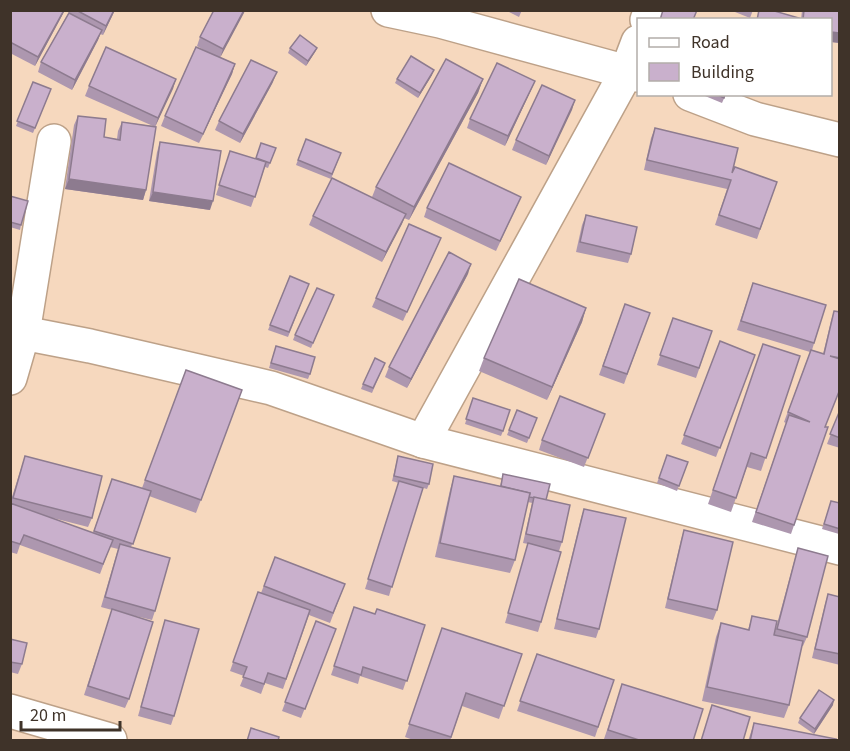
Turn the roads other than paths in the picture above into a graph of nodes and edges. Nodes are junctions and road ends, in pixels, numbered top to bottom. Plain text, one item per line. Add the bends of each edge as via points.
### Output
1 (388, 10) edge
2 (635, 63) edge
3 (695, 96) edge
4 (840, 140) edge
5 (54, 141) dead end
6 (23, 333) junction
7 (10, 378) edge
8 (423, 441) junction
9 (840, 548) edge
10 (10, 711) edge
11 (110, 741) edge

1 - 2 street
2 - 8 street
3 - 4 street via 755,119
5 - 6 street
6 - 7 street
6 - 8 street via 271,388
8 - 9 street
10 - 11 street

